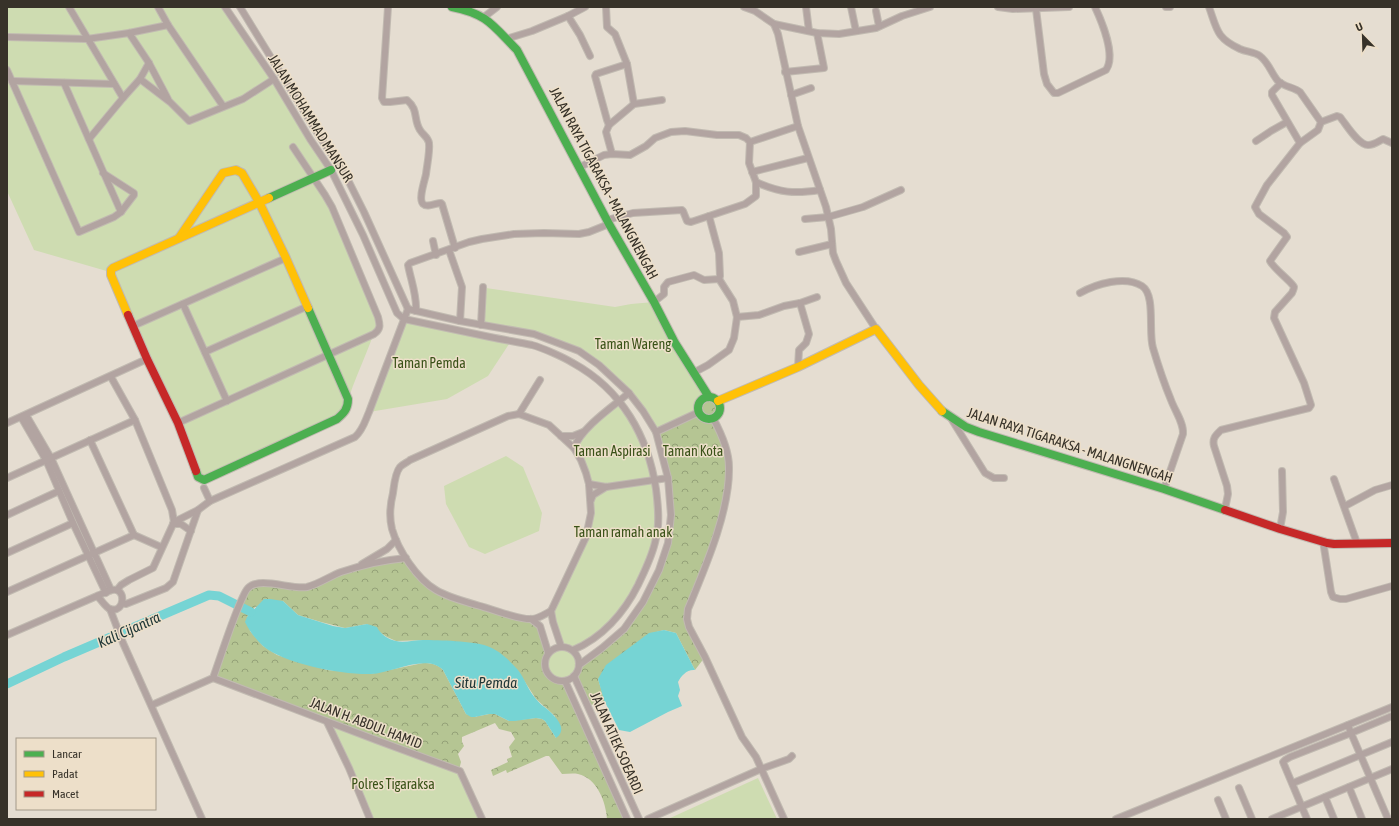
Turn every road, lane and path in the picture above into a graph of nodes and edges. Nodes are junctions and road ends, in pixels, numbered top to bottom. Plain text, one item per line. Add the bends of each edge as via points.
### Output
1 (69, 7) edge
2 (158, 7) edge
3 (225, 7) edge
4 (240, 7) edge
5 (388, 7) edge
6 (452, 7) edge
7 (497, 7) edge
8 (585, 7) edge
9 (606, 7) edge
10 (744, 7) edge
11 (806, 7) edge
12 (851, 7) edge
13 (930, 7) edge
14 (998, 7) edge
15 (1055, 7) edge
16 (1069, 7) edge
17 (1095, 7) edge
18 (1166, 7) edge
19 (1170, 7) edge
20 (1209, 7) edge
21 (468, 9) edge
22 (1036, 9) junction
23 (876, 11) dead end
24 (568, 16) junction
25 (484, 17) junction
26 (774, 24) junction
27 (168, 25) junction
28 (879, 26) junction
29 (809, 31) junction
30 (856, 31) junction
31 (129, 33) junction
32 (817, 33) junction
33 (7, 38) edge
34 (87, 39) junction
35 (506, 39) junction
36 (590, 56) dead end
37 (149, 63) junction
38 (627, 64) junction
39 (7, 70) edge
40 (785, 72) junction
41 (140, 79) junction
42 (274, 79) junction
43 (12, 81) junction
44 (64, 82) junction
45 (1281, 83) junction
46 (114, 84) junction
47 (811, 88) dead end
48 (791, 95) junction
49 (123, 98) junction
50 (662, 100) dead end
51 (170, 102) junction
52 (634, 104) junction
53 (223, 106) junction
54 (1287, 122) junction
55 (1321, 122) junction
56 (609, 125) junction
57 (798, 126) junction
58 (89, 139) junction
59 (1256, 141) dead end
60 (750, 142) junction
61 (1300, 143) junction
62 (1392, 143) edge
63 (294, 148) dead end
64 (612, 154) junction
65 (808, 158) junction
66 (580, 167) junction
67 (331, 170) junction
68 (752, 172) junction
69 (103, 173) junction
70 (314, 177) junction
71 (756, 182) junction
72 (820, 190) junction
73 (901, 190) dead end
74 (259, 202) junction
75 (121, 212) junction
76 (709, 216) junction
77 (828, 217) junction
78 (805, 219) dead end
79 (608, 222) junction
80 (179, 238) junction
81 (433, 241) dead end
82 (832, 244) junction
83 (452, 249) junction
84 (799, 252) dead end
85 (436, 255) junction
86 (286, 258) junction
87 (719, 279) junction
88 (483, 287) dead end
89 (1080, 293) dead end
90 (818, 297) dead end
91 (654, 302) junction
92 (800, 303) junction
93 (183, 304) junction
94 (308, 306) junction
95 (408, 309) junction
96 (416, 311) junction
97 (737, 317) junction
98 (404, 319) junction
99 (460, 321) junction
100 (481, 325) junction
101 (133, 326) junction
102 (876, 329) junction
103 (205, 352) junction
104 (329, 355) junction
105 (147, 359) junction
106 (798, 367) junction
107 (693, 373) junction
108 (111, 377) junction
109 (540, 380) dead end
110 (629, 393) junction
111 (709, 397) junction
112 (619, 400) junction
113 (227, 401) junction
114 (718, 401) junction
115 (699, 412) junction
116 (519, 414) junction
117 (23, 416) junction
118 (713, 418) junction
119 (951, 418) junction
120 (135, 420) junction
121 (7, 423) edge
122 (178, 424) junction
123 (585, 431) junction
124 (656, 432) junction
125 (561, 436) junction
126 (90, 440) junction
127 (574, 448) junction
128 (49, 459) junction
129 (1282, 471) dead end
130 (7, 478) edge
131 (668, 478) junction
132 (1004, 478) dead end
133 (655, 480) junction
134 (1334, 480) dead end
135 (589, 484) junction
136 (1392, 485) edge
137 (606, 487) junction
138 (204, 488) dead end
139 (1164, 489) junction
140 (59, 492) junction
141 (591, 500) junction
142 (210, 501) junction
143 (1345, 506) junction
144 (1225, 509) junction
145 (198, 510) junction
146 (7, 515) edge
147 (72, 523) junction
148 (174, 523) junction
149 (1280, 529) junction
150 (191, 531) junction
151 (134, 535) junction
152 (396, 540) junction
153 (1323, 542) junction
154 (1357, 543) junction
155 (1392, 543) edge
156 (162, 547) junction
157 (7, 553) edge
158 (91, 555) junction
159 (406, 558) junction
160 (358, 567) junction
161 (1392, 586) edge
162 (111, 591) junction
163 (7, 592) edge
164 (97, 596) junction
165 (122, 603) junction
166 (110, 609) junction
167 (551, 611) junction
168 (531, 619) junction
169 (7, 635) edge
170 (561, 646) junction
171 (573, 650) junction
172 (548, 652) junction
173 (579, 665) junction
174 (574, 676) junction
175 (213, 678) junction
176 (565, 681) junction
177 (152, 705) junction
178 (1392, 707) edge
179 (1392, 716) edge
180 (327, 722) junction
181 (1348, 725) junction
182 (1351, 733) junction
183 (1392, 742) edge
184 (1362, 755) junction
185 (792, 756) dead end
186 (761, 769) junction
187 (1392, 769) edge
188 (1371, 778) junction
189 (1293, 783) junction
190 (1349, 787) junction
191 (1239, 788) dead end
192 (1325, 797) junction
193 (1218, 800) dead end
194 (1302, 806) junction
195 (1280, 818) edge
196 (202, 819) edge
197 (370, 819) edge
198 (482, 819) edge
199 (627, 819) edge
200 (639, 819) edge
201 (648, 819) edge
202 (784, 819) edge
203 (1116, 819) edge
204 (1226, 819) edge
205 (1252, 819) edge
206 (1272, 819) edge
207 (1307, 819) edge
208 (1334, 819) edge
209 (1362, 819) edge
210 (1388, 819) edge

1 - 34 street
2 - 27 street
3 - 42 street, JALAN MOHAMMAD MANSUR
4 - 95 street, JALAN MOHAMMAD MANSUR via 346,176
5 - 83 street via 382,98 384,102 407,100 413,105 419,129 427,138 429,145 422,202 427,206 441,202
6 - 21 main road, JALAN RAYA TIGARAKSA - MALANGNENGAH
7 - 25 street
8 - 24 street
9 - 38 street via 607,26 615,34
10 - 26 street
11 - 29 street
12 - 30 street
13 - 28 street
14 - 22 street
15 - 16 street
15 - 22 street
17 - 22 street via 1105,32 1110,54 1109,65 1106,70 1058,93 1054,93 1047,84 1044,74
18 - 19 street
20 - 45 street via 1218,34 1240,49 1258,55 1268,64
21 - 25 main road, JALAN RAYA TIGARAKSA - MALANGNENGAH
23 - 28 street
24 - 35 street
24 - 36 street
25 - 35 main road, JALAN RAYA TIGARAKSA - MALANGNENGAH
26 - 29 street
26 - 40 street
27 - 31 street
27 - 53 street
28 - 30 street
29 - 32 street
30 - 32 street via 839,34
31 - 34 street
31 - 37 street
32 - 40 street via 824,68
33 - 34 street
34 - 46 street
35 - 66 main road, JALAN RAYA TIGARAKSA - MALANGNENGAH via 517,50
37 - 41 street
37 - 51 street
38 - 52 street
38 - 56 street via 595,76
39 - 43 street
40 - 48 street
41 - 49 street
41 - 51 street
42 - 53 street via 251,94
42 - 67 street, JALAN MOHAMMAD MANSUR
43 - 44 street
43 - 75 street via 79,232
44 - 46 street
44 - 58 street
45 - 54 street via 1272,95
45 - 55 street via 1300,92
46 - 49 street
47 - 48 street
48 - 57 street
49 - 58 street
50 - 52 street
51 - 53 street via 189,121
52 - 56 street
54 - 59 street
54 - 61 street
55 - 61 street via 1318,130
55 - 62 street via 1340,116 1364,144 1372,144 1383,139
56 - 64 street via 606,132
57 - 60 street
57 - 65 street
58 - 69 street
60 - 64 street via 739,135 671,132 655,138 630,155
60 - 68 street via 749,163
61 - 144 street via 1266,185 1256,207 1259,214 1287,237 1270,261 1294,289 1275,312 1274,318 1311,404 1309,408 1221,430 1215,437 1214,446 1227,486
63 - 70 street
64 - 66 street via 604,155
65 - 68 street
65 - 72 street
66 - 79 main road, JALAN RAYA TIGARAKSA - MALANGNENGAH
67 - 70 main road
67 - 98 street, JALAN MOHAMMAD MANSUR via 397,313
68 - 71 street
69 - 75 street
69 - 75 street via 134,194
70 - 74 main road
70 - 104 street via 339,224 380,327 374,334
71 - 72 street via 785,192 803,193
71 - 76 street via 756,196 753,200 737,208
72 - 77 street
73 - 77 street via 863,207
74 - 80 main road
74 - 80 main road via 242,173 236,170 223,173
74 - 86 main road
76 - 79 street via 689,222 683,211 672,210 630,213
76 - 87 street via 719,253
77 - 78 street
77 - 82 street
79 - 83 street via 579,234 514,234 473,241
79 - 91 main road, JALAN RAYA TIGARAKSA - MALANGNENGAH
80 - 101 main road via 111,270
81 - 85 street
82 - 84 street
82 - 102 street via 846,284
83 - 85 street
83 - 99 street via 462,287
85 - 96 street via 408,264
86 - 93 street
86 - 94 main road
87 - 91 street via 704,280 694,275 668,282 664,287 664,294
87 - 97 street via 733,301
88 - 100 street
89 - 139 street via 1099,284 1117,280 1142,286 1148,293 1152,345 1170,400 1183,428
90 - 92 street
91 - 107 main road, JALAN RAYA TIGARAKSA - MALANGNENGAH
92 - 97 street
92 - 106 street via 809,334 806,343 799,350
93 - 101 street
93 - 103 street
94 - 103 street
94 - 104 main road
95 - 96 street
95 - 98 street
96 - 99 street
97 - 107 street via 734,338 729,350
98 - 112 street via 532,345 573,362 594,376
98 - 142 street via 359,434
99 - 100 street
100 - 110 street via 534,334 579,351 599,365
101 - 105 main road
102 - 106 main road
102 - 119 main road, JALAN RAYA TIGARAKSA - MALANGNENGAH via 919,385
103 - 113 street
104 - 113 street
104 - 122 main road via 348,399 346,411 337,419 207,479 198,477
105 - 108 street
105 - 122 main road
106 - 114 main road
107 - 111 main road, JALAN RAYA TIGARAKSA - MALANGNENGAH
108 - 117 street
108 - 120 street
109 - 116 street
110 - 112 street
110 - 124 street
111 - 114 main road
111 - 115 main road via 700,402
112 - 123 street
112 - 133 street via 635,422 647,449
113 - 122 street
114 - 118 main road via 719,412
115 - 118 main road via 705,418
115 - 124 street
116 - 125 street via 549,425
116 - 152 street via 508,416 400,466 390,513
117 - 121 street
117 - 128 street
118 - 186 street via 722,435 729,466 727,487 719,526 688,609 687,619 742,738 756,757
119 - 132 street via 985,473 994,478
119 - 139 main road, JALAN RAYA TIGARAKSA - MALANGNENGAH via 980,432
120 - 126 street
120 - 148 street via 172,510
123 - 125 street via 573,436
123 - 127 street
124 - 131 street
125 - 127 street
126 - 128 street
126 - 151 street
127 - 135 street
128 - 130 street
128 - 140 street
128 - 158 street
129 - 149 street via 1283,512
131 - 133 street
131 - 173 street via 671,515 668,543 644,602 624,629
133 - 137 street
133 - 171 street via 658,503 657,536 649,563 633,595 613,622 585,645
134 - 143 street
135 - 137 street
135 - 141 street
136 - 143 street via 1374,490
137 - 141 street via 593,495
138 - 142 street
139 - 144 main road, JALAN RAYA TIGARAKSA - MALANGNENGAH
140 - 146 street
140 - 147 street
141 - 167 street via 586,537
142 - 145 street
143 - 154 street
144 - 149 main road, JALAN RAYA TIGARAKSA - MALANGNENGAH
145 - 148 street
145 - 150 street
147 - 157 street
147 - 158 street
148 - 150 street via 181,524
148 - 156 street
149 - 153 main road, JALAN RAYA TIGARAKSA - MALANGNENGAH
150 - 165 street via 173,582 166,588 126,604
151 - 156 street
151 - 158 street
152 - 159 street
152 - 160 street
153 - 154 main road, JALAN RAYA TIGARAKSA - MALANGNENGAH
153 - 161 street via 1333,597 1346,599
154 - 155 main road, JALAN RAYA TIGARAKSA - MALANGNENGAH
156 - 162 street via 153,568
158 - 162 street
158 - 163 street
159 - 160 street
159 - 168 street via 424,582 437,591
160 - 175 street via 339,572 307,587 259,582 248,588 236,612
162 - 164 street
162 - 165 street via 121,593
164 - 166 street
164 - 169 street
165 - 166 street via 120,607
166 - 177 street
167 - 168 street
167 - 170 street via 552,622
168 - 172 street via 540,626
170 - 171 street
170 - 172 street
171 - 173 street via 577,654
172 - 176 street via 544,663 548,675 558,681
173 - 174 street
174 - 176 street
174 - 200 street, JALAN ATIEK SOEARDI
175 - 177 street
175 - 180 street, JALAN H. ABDUL HAMID
176 - 199 street, JALAN ATIEK SOEARDI
177 - 196 street
178 - 181 street
179 - 182 street
180 - 197 street
180 - 198 street, JALAN H. ABDUL HAMID via 460,771
181 - 182 street
181 - 203 street
182 - 184 street
182 - 189 street via 1285,760
183 - 184 street
184 - 188 street
184 - 189 street
185 - 186 street
186 - 201 street
186 - 202 street
187 - 188 street
188 - 190 street
188 - 210 street
189 - 194 street
190 - 192 street
190 - 209 street
191 - 205 street
192 - 194 street
192 - 208 street
193 - 204 street
194 - 195 street
194 - 207 street
195 - 206 street

